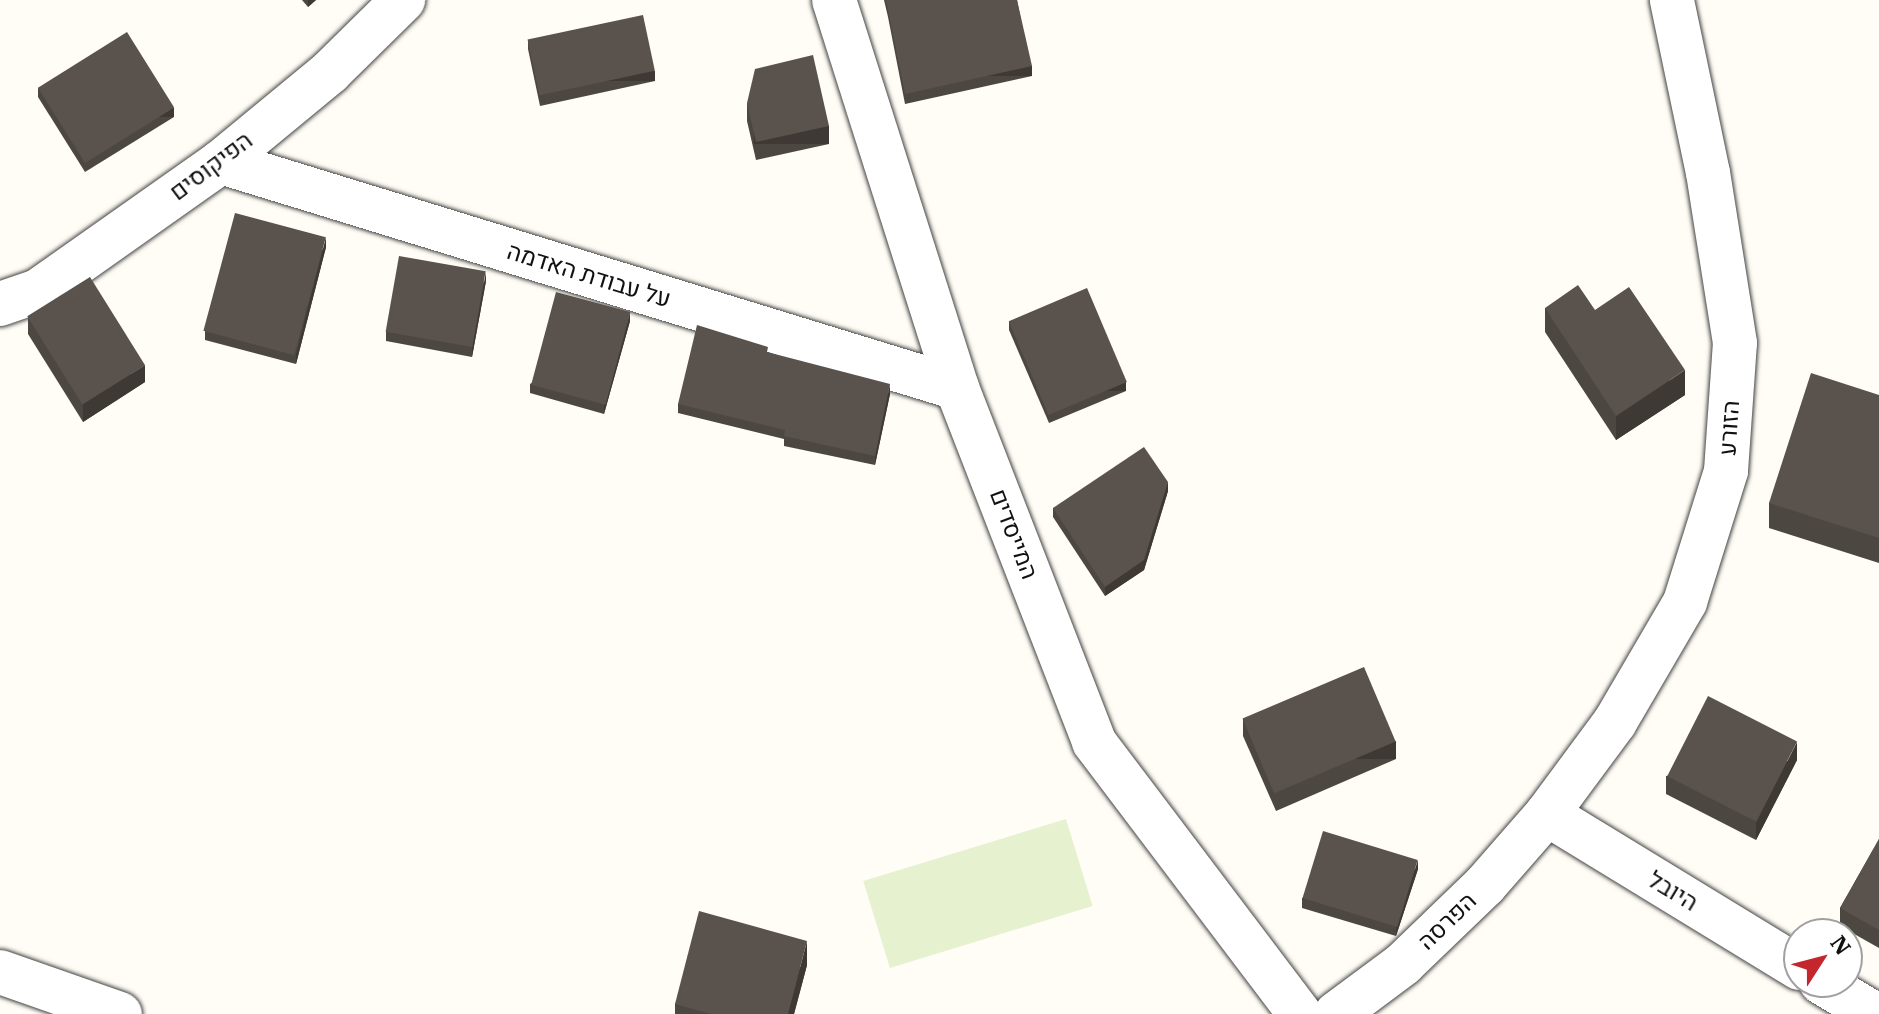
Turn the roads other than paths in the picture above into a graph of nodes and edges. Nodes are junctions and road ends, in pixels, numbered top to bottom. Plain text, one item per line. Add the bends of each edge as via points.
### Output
1 (403, 0) edge
2 (834, 0) edge
3 (1672, 0) edge
4 (221, 162) junction
5 (0, 304) edge
6 (957, 388) junction
7 (1547, 814) junction
8 (1783, 958) edge
9 (0, 972) edge
10 (1848, 998) edge
11 (120, 1014) edge
12 (1300, 1014) edge
13 (1336, 1014) edge
14 (1874, 1014) edge

1 - 4 street, הפיקוסים via 330,72
2 - 6 street, המייסדים
3 - 7 street, הזורע via 1708,173 1735,343 1726,471 1685,602 1615,722
4 - 5 street, הפיקוסים via 38,291
4 - 6 street, על עבודת האדמה
6 - 12 street, המייסדים via 1094,742
7 - 8 street, היובל
7 - 13 street, הפרסה via 1485,885 1403,964
9 - 11 street
10 - 14 street

